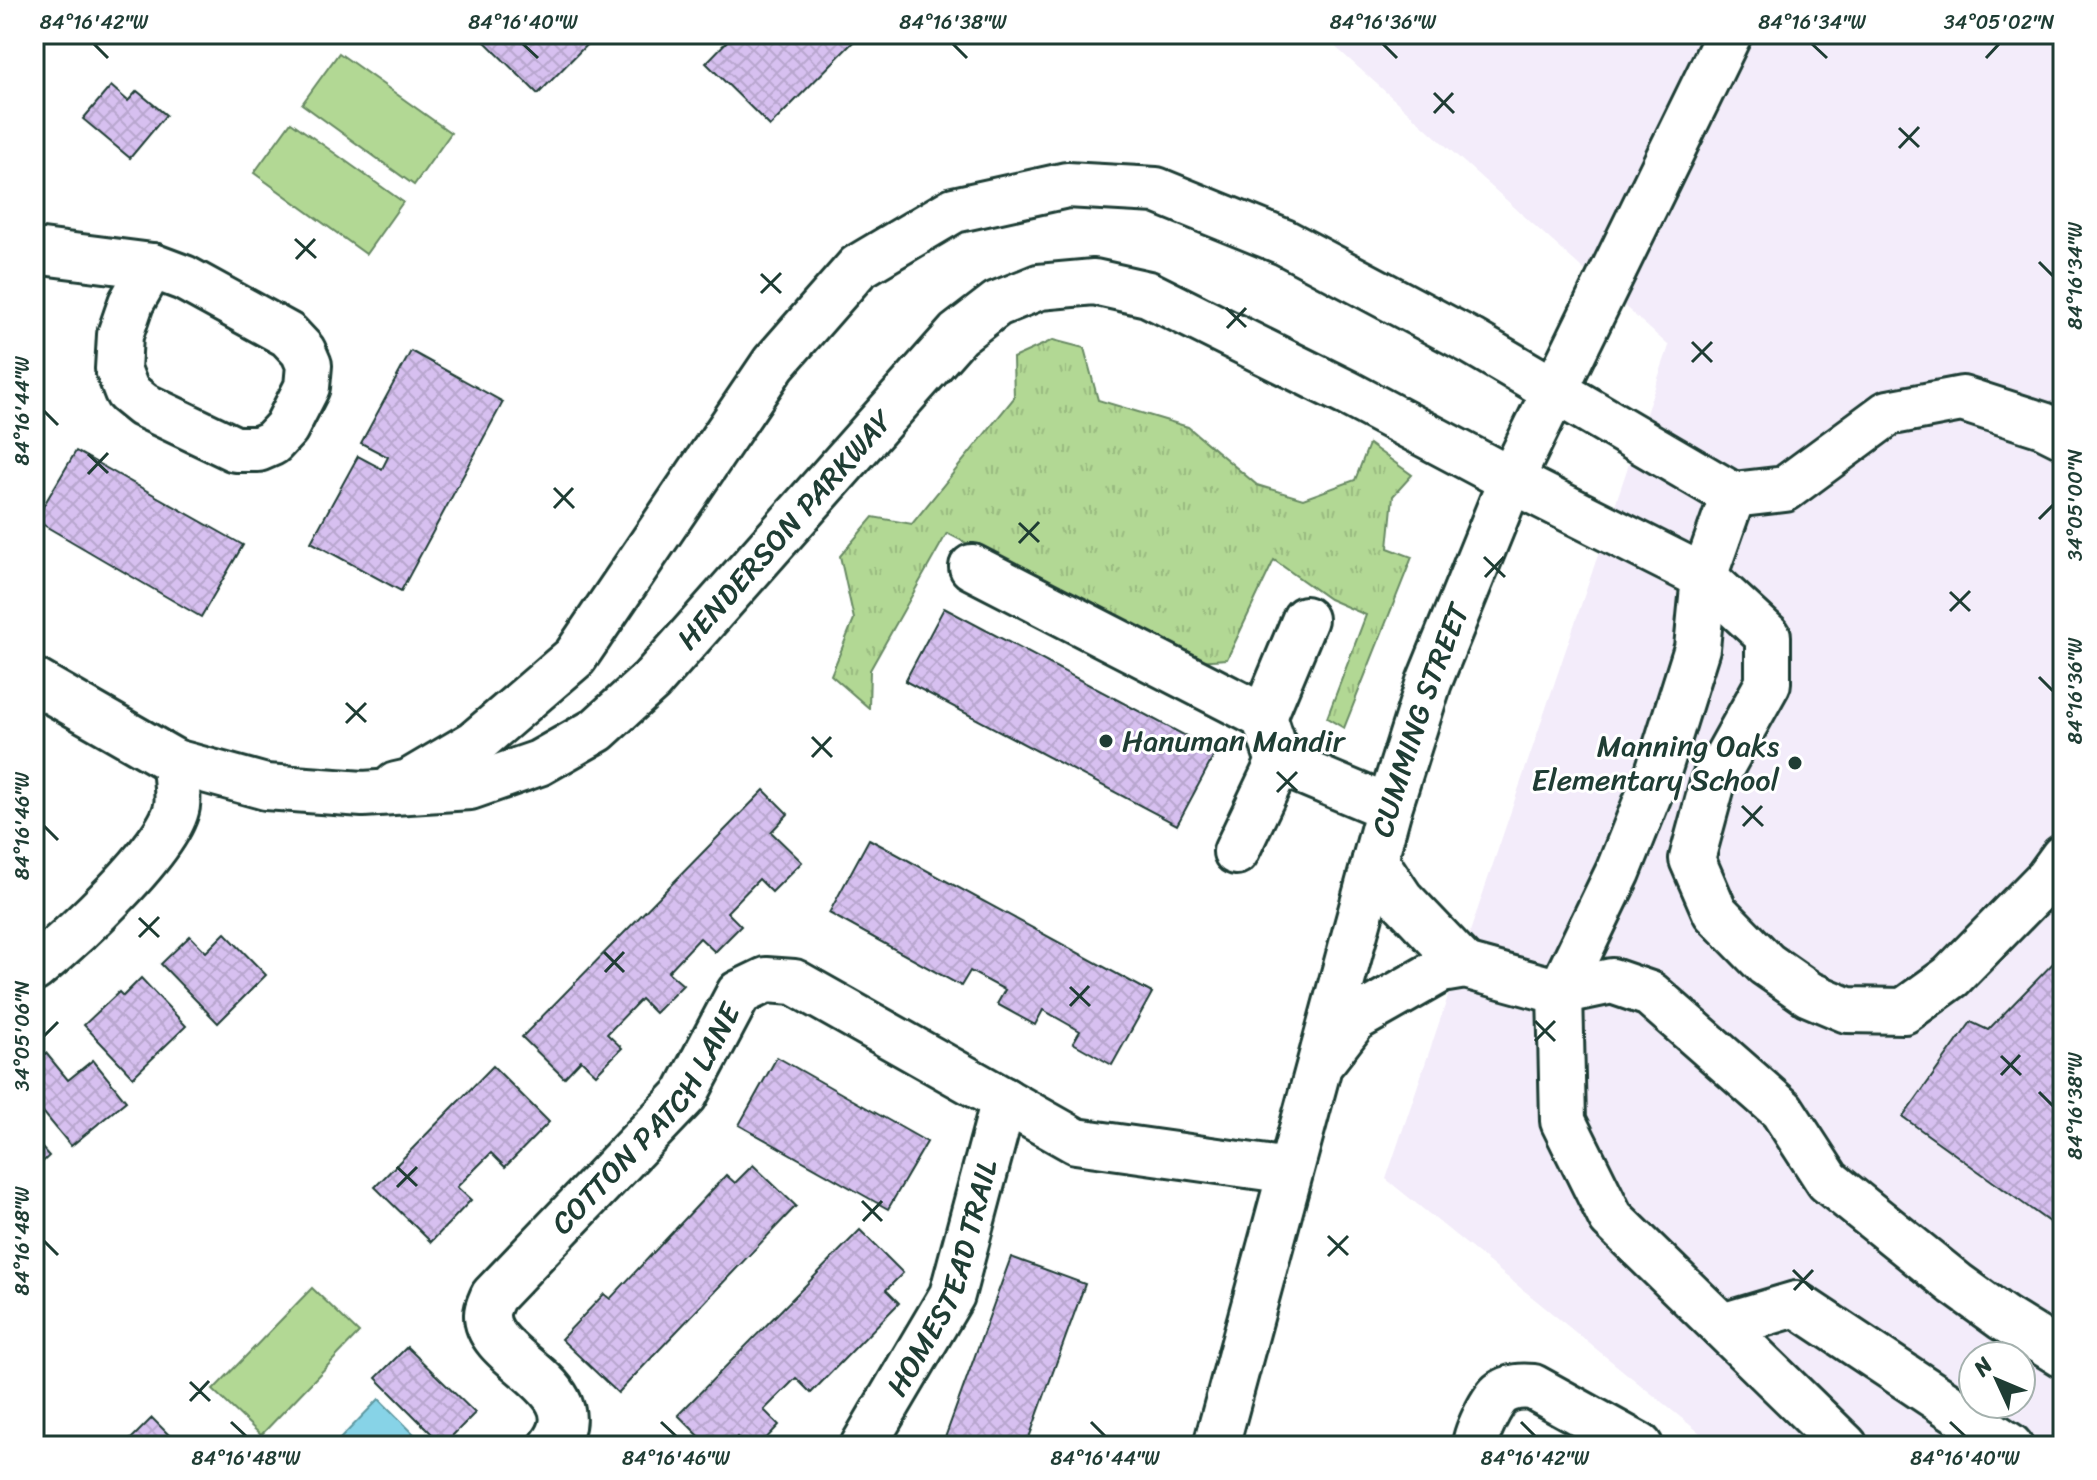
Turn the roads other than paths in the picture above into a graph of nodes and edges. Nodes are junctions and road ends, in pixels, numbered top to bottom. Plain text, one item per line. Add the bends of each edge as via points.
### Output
1 (1729, 34) edge
2 (34, 251) edge
3 (152, 266) junction
4 (1555, 390) junction
5 (2063, 435) edge
6 (1511, 480) junction
7 (1733, 495) junction
8 (972, 567) dead end
9 (1704, 577) junction
10 (1305, 619) dead end
11 (34, 681) edge
12 (1264, 717) junction
13 (175, 762) junction
14 (1279, 762) junction
15 (363, 794) junction
16 (1389, 808) junction
17 (1236, 852) dead end
18 (2063, 857) edge
19 (1375, 860) junction
20 (1465, 966) junction
21 (34, 969) edge
22 (1560, 992) junction
23 (1318, 1066) junction
24 (1004, 1100) junction
25 (1289, 1171) junction
26 (1722, 1326) junction
27 (2063, 1355) edge
28 (552, 1446) edge
29 (863, 1446) edge
30 (1216, 1446) edge
31 (1475, 1446) edge
32 (1640, 1446) edge
33 (1845, 1446) edge
34 (2010, 1446) edge

1 - 4 street, CUMMING STREET
2 - 3 street
3 - 3 street via 288,335 303,351 309,365 307,387 272,443 235,449 143,405 127,392 118,369 120,335
4 - 6 street, CUMMING STREET
4 - 7 street
4 - 15 street via 1284,242 1156,190 1067,185 954,210 858,267 774,363 575,657 475,743 409,782
5 - 7 street via 1962,399 1888,413 1785,489
6 - 9 street, HENDERSON PARKWAY
6 - 15 street, HENDERSON PARKWAY via 1148,294 1094,282 1039,287 997,304 958,334 651,681 597,730 539,763 470,787
6 - 16 street, CUMMING STREET via 1429,682
7 - 9 street
8 - 12 street
9 - 18 street, HENDERSON PARKWAY via 1768,636 1768,683 1713,782 1692,859 1715,912 1766,964 1809,994 1847,1010 1904,1011 1951,977
9 - 22 street via 1697,648 1658,772 1618,872
10 - 12 street
11 - 13 street, HENDERSON PARKWAY
12 - 14 street
13 - 15 street, HENDERSON PARKWAY via 266,787
13 - 21 street via 177,808 156,846 108,901
14 - 16 street
14 - 17 street
16 - 19 street, CUMMING STREET
19 - 20 street via 1401,899
19 - 23 street, CUMMING STREET
20 - 22 street
20 - 23 street via 1441,970 1355,1019
22 - 26 street via 1563,1121 1611,1218
22 - 27 street via 1612,981 1650,994 1782,1110 1828,1181 1956,1284
23 - 25 street, CUMMING STREET
24 - 25 street, COTTON PATCH LANE via 1076,1141
24 - 28 street, COTTON PATCH LANE via 794,982 766,980 739,993 685,1095 493,1296 487,1315 493,1334 556,1396 564,1414
24 - 29 street, HOMESTEAD TRAIL via 952,1295
25 - 30 street, CUMMING STREET
26 - 33 street
26 - 34 street via 1796,1304
31 - 32 street via 1499,1394 1519,1386 1533,1387

